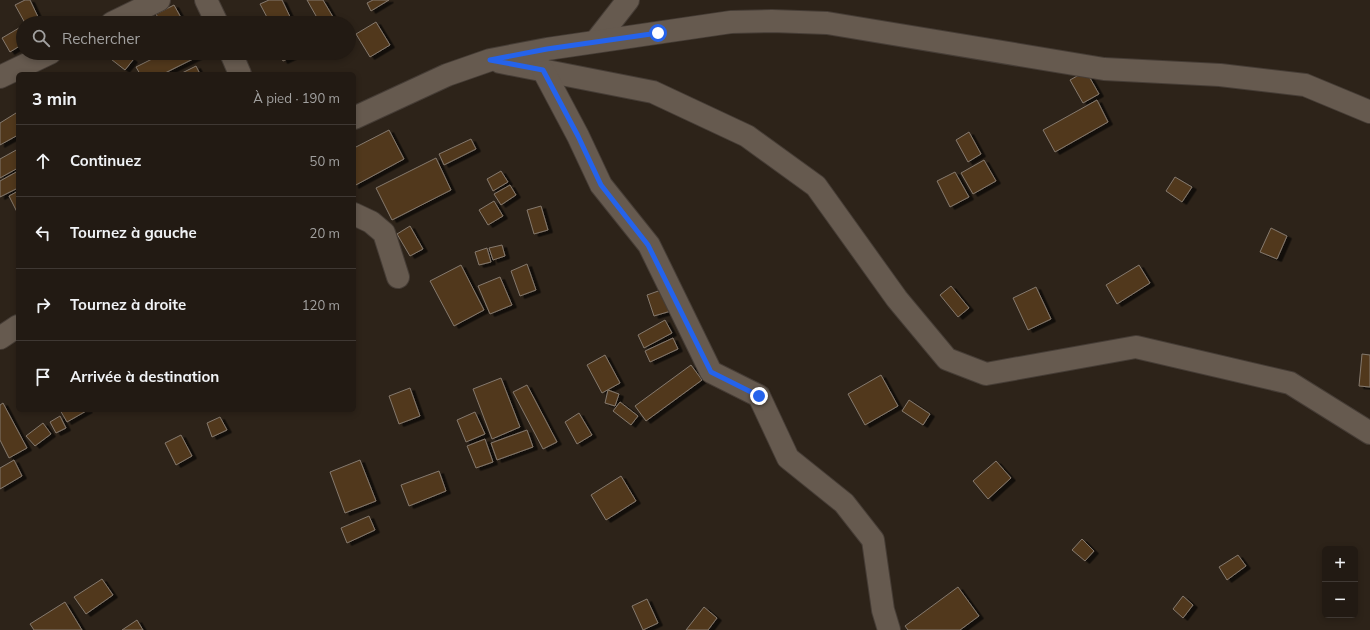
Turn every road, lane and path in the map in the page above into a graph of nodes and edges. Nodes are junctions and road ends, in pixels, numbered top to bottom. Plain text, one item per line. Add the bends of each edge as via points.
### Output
1 (159, 0) edge
2 (206, 0) edge
3 (628, 0) edge
4 (126, 16) edge
5 (214, 16) edge
6 (596, 41) junction
7 (35, 60) edge
8 (234, 60) edge
9 (490, 60) junction
10 (543, 70) junction
11 (239, 72) edge
12 (0, 77) edge
13 (1370, 112) edge
14 (356, 117) edge
15 (356, 215) edge
16 (398, 277) dead end
17 (16, 327) edge
18 (0, 338) edge
19 (1370, 433) edge
20 (888, 630) edge

1 - 4 street
2 - 5 street
3 - 6 street
6 - 9 street
6 - 13 street via 731,22 827,23 1104,69 1220,76 1305,85
7 - 12 street
8 - 11 street
9 - 10 street
9 - 14 street via 447,75
10 - 19 street via 653,92 747,136 816,186 897,299 947,359 986,374 1136,347 1290,382
10 - 20 street via 601,185 648,245 711,372 759,396 788,458 844,504 873,540
15 - 16 street via 371,222 384,233
17 - 18 street

